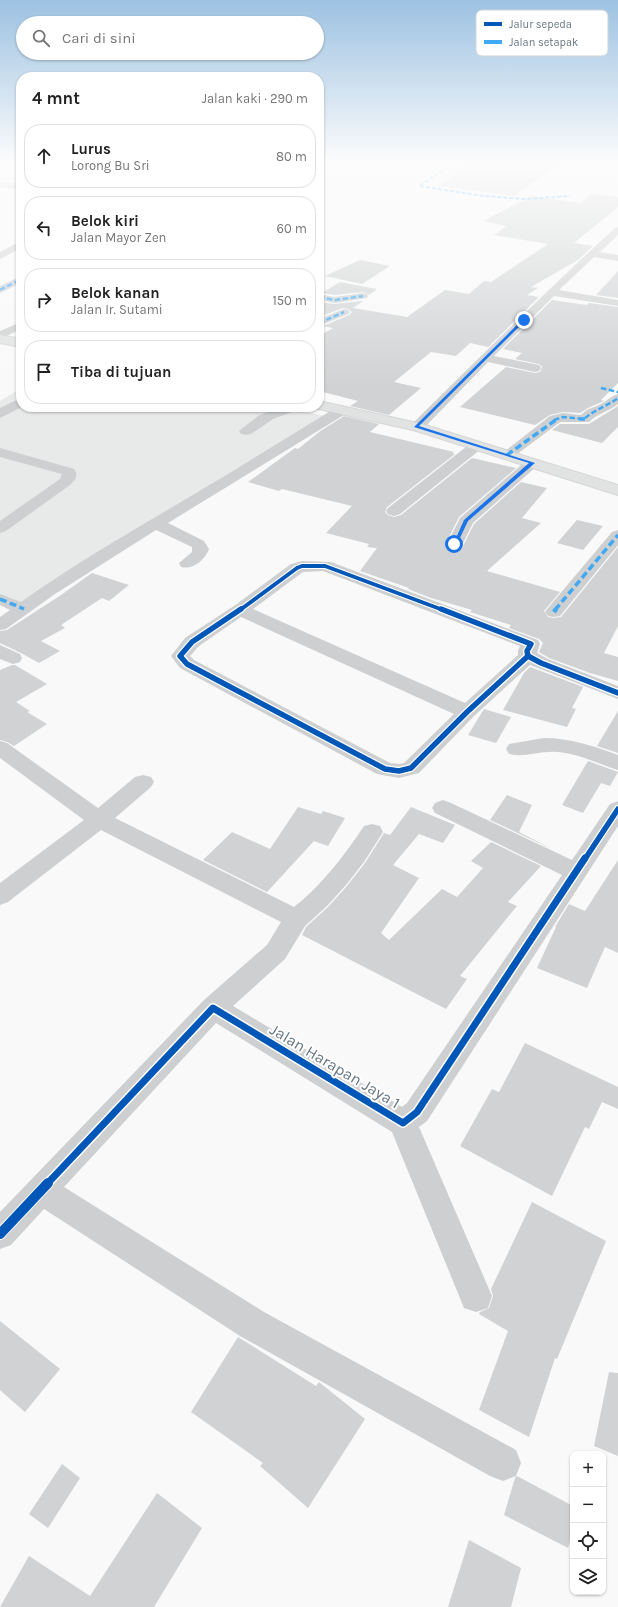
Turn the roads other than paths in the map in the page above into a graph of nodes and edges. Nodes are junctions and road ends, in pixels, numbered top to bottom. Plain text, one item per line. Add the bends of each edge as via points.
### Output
1 (612, 241) edge
2 (16, 247) edge
3 (591, 254) junction
4 (0, 256) edge
5 (618, 258) edge
6 (0, 260) edge
7 (14, 261) dead end
8 (16, 282) edge
9 (0, 290) edge
10 (551, 292) junction
11 (363, 296) dead end
12 (324, 298) edge
13 (618, 304) edge
14 (344, 312) dead end
15 (324, 320) edge
16 (16, 327) edge
17 (0, 335) edge
18 (0, 339) edge
19 (16, 342) edge
20 (486, 358) junction
21 (535, 368) dead end
22 (600, 388) dead end
23 (618, 392) edge
24 (618, 398) edge
25 (16, 405) edge
26 (324, 406) edge
27 (342, 410) junction
28 (276, 412) edge
29 (0, 414) edge
30 (416, 427) junction
31 (246, 432) dead end
32 (476, 446) junction
33 (0, 452) edge
34 (507, 455) junction
35 (532, 463) junction
36 (618, 490) edge
37 (394, 511) dead end
38 (155, 523) junction
39 (0, 528) edge
40 (618, 535) edge
41 (454, 544) dead end
42 (187, 564) dead end
43 (0, 599) edge
44 (24, 609) junction
45 (240, 610) junction
46 (554, 612) dead end
47 (0, 625) edge
48 (528, 656) junction
49 (618, 693) edge
50 (468, 712) junction
51 (0, 748) edge
52 (516, 749) dead end
53 (618, 764) edge
54 (143, 782) dead end
55 (443, 808) dead end
56 (618, 809) edge
57 (99, 820) junction
58 (372, 832) dead end
59 (576, 872) junction
60 (0, 896) edge
61 (296, 919) junction
62 (213, 1008) junction
63 (403, 1123) junction
64 (41, 1190) junction
65 (0, 1234) edge
66 (476, 1296) dead end
67 (503, 1463) dead end

1 - 3 street
2 - 4 street
3 - 5 street
3 - 10 street
6 - 7 street
8 - 9 street
10 - 13 street
10 - 20 street
11 - 12 street via 335,300
14 - 15 street
16 - 17 street
18 - 19 street
20 - 21 street
20 - 30 street
22 - 23 street
24 - 34 street via 606,408 593,411 584,419 556,419
25 - 29 street
26 - 27 street
27 - 30 street
27 - 38 street
28 - 31 street via 257,421
30 - 32 street
32 - 34 street
32 - 37 street
33 - 39 street via 69,472 69,477
34 - 35 street
35 - 36 street
35 - 41 street via 466,521
38 - 42 street via 198,544 201,549 199,554
38 - 44 street via 49,590
40 - 46 street
43 - 44 street
44 - 47 street
45 - 48 street via 297,568 325,566 531,644 527,651
45 - 50 street
45 - 50 street via 192,642 180,656 187,664 384,769 399,772 411,768
48 - 49 street
48 - 50 street
51 - 57 street
52 - 53 street via 549,744 569,746
54 - 57 street
55 - 59 street
56 - 59 street, Jalan Harapan Jaya 1
57 - 60 street
57 - 61 street
58 - 61 street via 341,878 314,906
59 - 63 street, Jalan Harapan Jaya 1 via 417,1112
61 - 62 street via 276,952
62 - 63 street, Jalan Harapan Jaya 1
62 - 64 street
63 - 66 street
64 - 65 street
64 - 67 street via 252,1324

